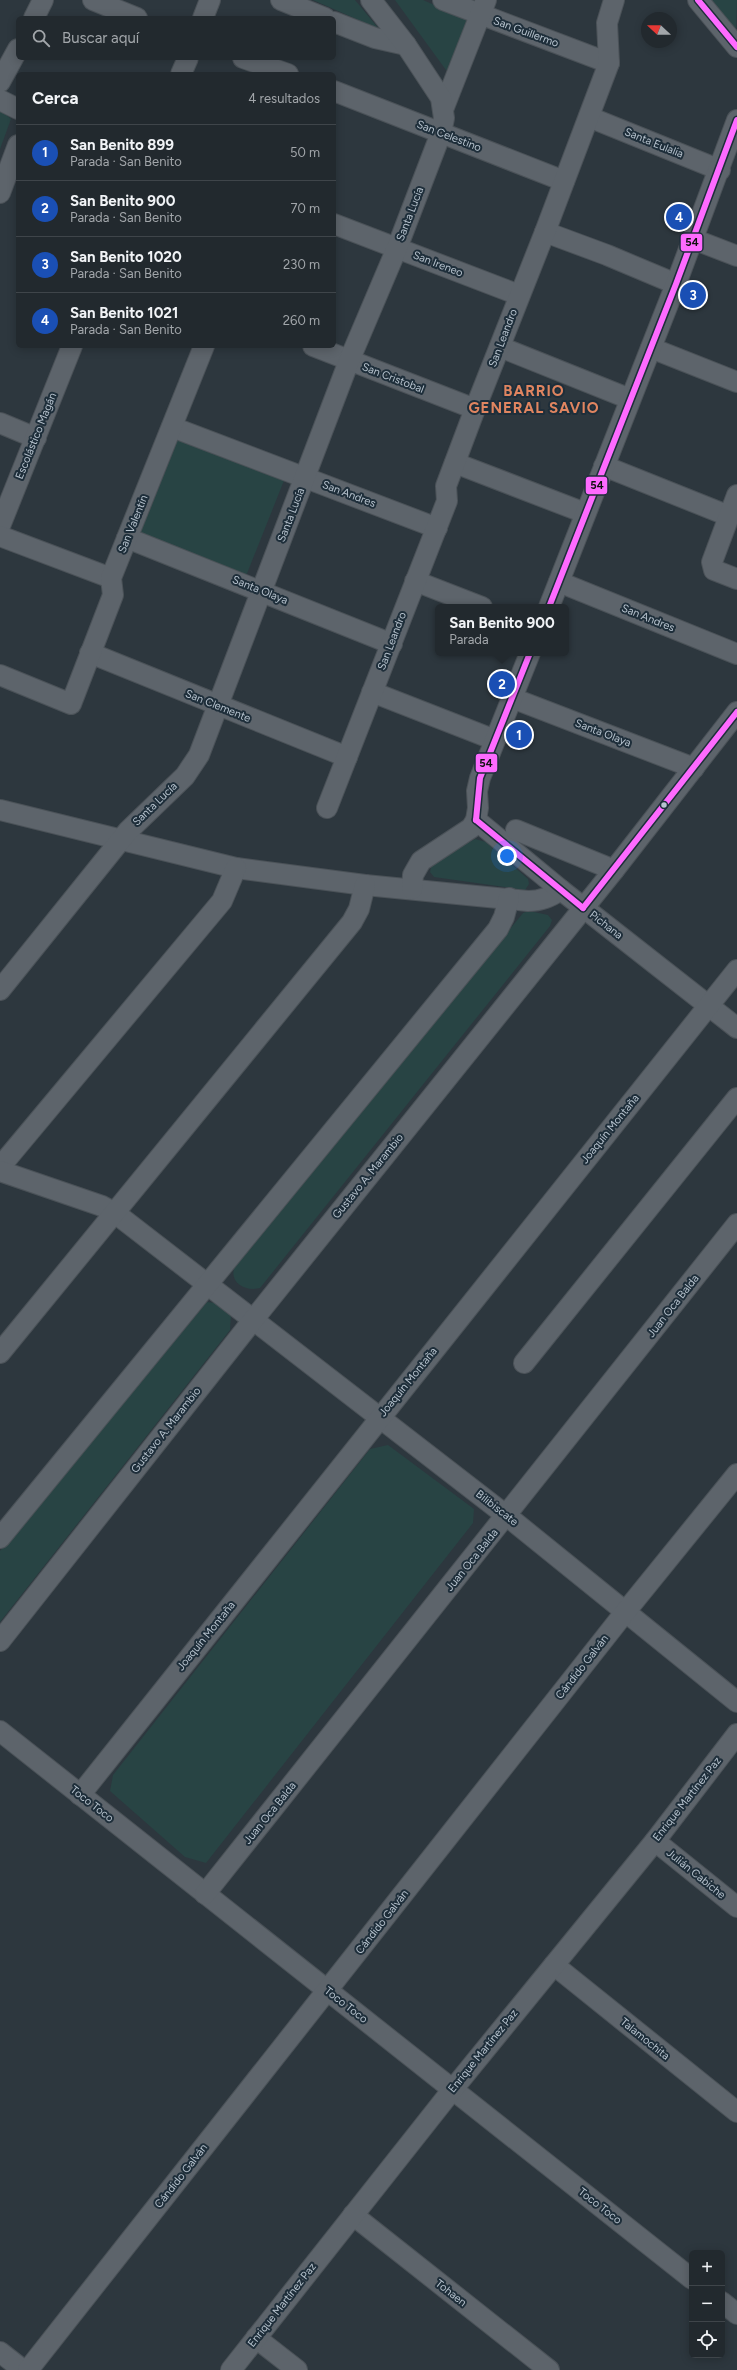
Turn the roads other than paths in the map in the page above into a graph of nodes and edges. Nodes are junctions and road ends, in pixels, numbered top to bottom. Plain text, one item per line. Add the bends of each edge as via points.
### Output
1 (43, 0) edge
2 (93, 0) edge
3 (210, 0) edge
4 (281, 0) edge
5 (372, 0) edge
6 (443, 0) edge
7 (614, 0) edge
8 (698, 0) edge
9 (483, 8) edge
10 (35, 16) edge
11 (132, 16) edge
12 (205, 16) edge
13 (320, 16) edge
14 (336, 23) edge
15 (406, 45) junction
16 (737, 47) edge
17 (16, 53) edge
18 (187, 60) edge
19 (249, 60) edge
20 (609, 63) junction
21 (182, 72) edge
22 (282, 72) edge
23 (0, 82) edge
24 (336, 92) edge
25 (0, 100) edge
26 (444, 107) junction
27 (16, 108) edge
28 (589, 117) junction
29 (737, 122) edge
30 (441, 133) junction
31 (16, 150) edge
32 (720, 170) junction
33 (564, 181) junction
34 (0, 193) edge
35 (336, 225) edge
36 (545, 232) junction
37 (692, 239) junction
38 (397, 248) junction
39 (737, 256) edge
40 (676, 284) junction
41 (519, 295) junction
42 (500, 347) junction
43 (71, 348) edge
44 (203, 348) edge
45 (318, 348) edge
46 (651, 348) junction
47 (349, 361) junction
48 (737, 382) edge
49 (630, 399) junction
50 (475, 409) junction
51 (0, 423) edge
52 (172, 427) junction
53 (36, 438) junction
54 (455, 463) junction
55 (604, 466) junction
56 (306, 477) junction
57 (737, 495) edge
58 (585, 513) junction
59 (729, 516) junction
60 (0, 526) edge
61 (437, 528) junction
62 (0, 536) edge
63 (127, 538) junction
64 (111, 578) junction
65 (737, 579) edge
66 (415, 581) junction
67 (558, 582) junction
68 (262, 591) junction
69 (474, 604) edge
70 (549, 604) edge
71 (392, 644) junction
72 (90, 653) junction
73 (737, 654) edge
74 (529, 656) edge
75 (0, 675) edge
76 (372, 692) junction
77 (512, 698) junction
78 (218, 707) junction
79 (737, 712) edge
80 (495, 740) junction
81 (347, 757) junction
82 (694, 768) junction
83 (327, 808) dead end
84 (0, 810) edge
85 (476, 820) junction
86 (516, 830) dead end
87 (121, 841) junction
88 (236, 868) junction
89 (614, 870) junction
90 (365, 885) junction
91 (412, 889) junction
92 (561, 890) junction
93 (509, 898) junction
94 (583, 908) junction
95 (737, 970) edge
96 (0, 990) edge
97 (708, 1006) junction
98 (737, 1028) edge
99 (737, 1098) edge
100 (0, 1167) edge
101 (0, 1171) edge
102 (115, 1213) junction
103 (737, 1224) edge
104 (207, 1283) junction
105 (253, 1320) junction
106 (0, 1353) edge
107 (524, 1363) dead end
108 (381, 1416) junction
109 (737, 1474) edge
110 (507, 1516) junction
111 (0, 1538) edge
112 (626, 1611) junction
113 (0, 1641) edge
114 (737, 1702) edge
115 (0, 1731) edge
116 (737, 1734) edge
117 (80, 1795) junction
118 (655, 1841) junction
119 (205, 1894) junction
120 (737, 1907) edge
121 (554, 1965) junction
122 (328, 1991) junction
123 (453, 2089) junction
124 (737, 2112) edge
125 (353, 2215) junction
126 (689, 2277) edge
127 (725, 2304) edge
128 (737, 2314) edge
129 (256, 2338) junction
130 (0, 2352) edge
131 (23, 2370) edge
132 (28, 2370) edge
133 (231, 2370) edge
134 (297, 2370) edge
135 (549, 2370) edge

1 - 10 street
2 - 11 street
3 - 12 street
4 - 13 street
5 - 15 street
6 - 9 street, San Guillermo
7 - 20 street, San Leandro via 607,23
8 - 16 street
9 - 20 street, San Guillermo
9 - 26 street, Santa Lucía
14 - 15 street via 375,38
15 - 26 street via 441,98
17 - 23 street
18 - 21 street
19 - 22 street
20 - 28 street, San Leandro
24 - 30 street, San Celestino
25 - 27 street
26 - 30 street, Santa Lucía
28 - 32 street, Santa Eulalia
28 - 33 street, San Leandro
29 - 32 street
30 - 33 street, San Celestino
30 - 38 street, Santa Lucía
31 - 34 street
32 - 37 street
33 - 36 street, San Leandro
35 - 38 street, San Ireneo
36 - 40 street
36 - 41 street, San Leandro
37 - 39 street
37 - 40 street
38 - 41 street, San Ireneo
38 - 47 street, Santa Lucía
40 - 46 street
41 - 42 street, San Leandro
42 - 49 street
42 - 50 street, San Leandro
43 - 53 street, Escolástico Magán
44 - 52 street, San Valentín
45 - 47 street, San Cristobal
46 - 48 street
46 - 49 street
47 - 50 street, San Cristobal
47 - 56 street, Santa Lucía
49 - 55 street
50 - 54 street, San Leandro
51 - 53 street
52 - 56 street, San Andres
52 - 63 street, San Valentín
53 - 60 street, Escolástico Magán
54 - 58 street
54 - 61 street, San Leandro via 446,486 447,501
55 - 58 street
55 - 59 street
56 - 61 street, San Andres
56 - 68 street, Santa Lucía
57 - 59 street
58 - 67 street
59 - 65 street via 712,562 714,570
61 - 66 street, San Leandro
62 - 64 street
63 - 64 street, San Valentín
63 - 68 street, Santa Olaya
64 - 72 street, San Valentín via 113,595
66 - 69 street
66 - 71 street, San Leandro
67 - 70 street
67 - 73 street, San Andres
68 - 71 street, Santa Olaya
68 - 78 street, Santa Lucía
71 - 76 street, San Leandro
72 - 75 street, San Valentín via 71,704
72 - 78 street, San Clemente
74 - 77 street
76 - 80 street
76 - 81 street, San Leandro
77 - 80 street
77 - 82 street, Santa Olaya
78 - 81 street, San Clemente
78 - 87 street, Santa Lucía via 193,766 134,824
79 - 82 street, Gustavo A. Marambio
80 - 85 street via 480,778
81 - 83 street, San Leandro
82 - 89 street, Gustavo A. Marambio
84 - 87 street
85 - 91 street via 471,828 421,862 414,875
85 - 92 street, Pichana
86 - 89 street
87 - 88 street
87 - 96 street, Santa Lucía
88 - 90 street
88 - 100 street via 222,901
89 - 94 street, Gustavo A. Marambio
90 - 91 street
90 - 102 street via 359,909 352,922
91 - 93 street
92 - 93 street via 537,901
92 - 94 street, Pichana
93 - 104 street via 498,929
94 - 97 street, Pichana
94 - 105 street, Gustavo A. Marambio
95 - 97 street, Joaquín Montaña
97 - 98 street, Pichana
97 - 108 street, Joaquín Montaña
99 - 107 street
101 - 102 street, Bilibiscate via 102,1206
102 - 104 street, Bilibiscate
102 - 106 street
103 - 110 street, Juan Oca Balda
104 - 105 street, Bilibiscate
104 - 111 street
105 - 108 street, Bilibiscate
105 - 113 street, Gustavo A. Marambio
108 - 110 street, Bilibiscate
108 - 117 street, Joaquín Montaña
109 - 112 street, Cándido Galván
110 - 112 street, Bilibiscate
110 - 119 street, Juan Oca Balda
112 - 114 street, Bilibiscate
112 - 122 street, Cándido Galván
115 - 117 street, Toco Toco
116 - 118 street, Enrique Martínez Paz
117 - 119 street, Toco Toco
118 - 120 street, Julián Cabiche
118 - 121 street, Enrique Martínez Paz
119 - 122 street, Toco Toco
121 - 123 street, Enrique Martínez Paz
121 - 124 street, Talamochita
122 - 123 street, Toco Toco
122 - 132 street, Cándido Galván
123 - 125 street, Enrique Martínez Paz
123 - 126 street, Toco Toco
125 - 129 street, Enrique Martínez Paz
125 - 135 street, Tohaen
127 - 128 street
129 - 133 street, Enrique Martínez Paz
129 - 134 street
130 - 131 street

